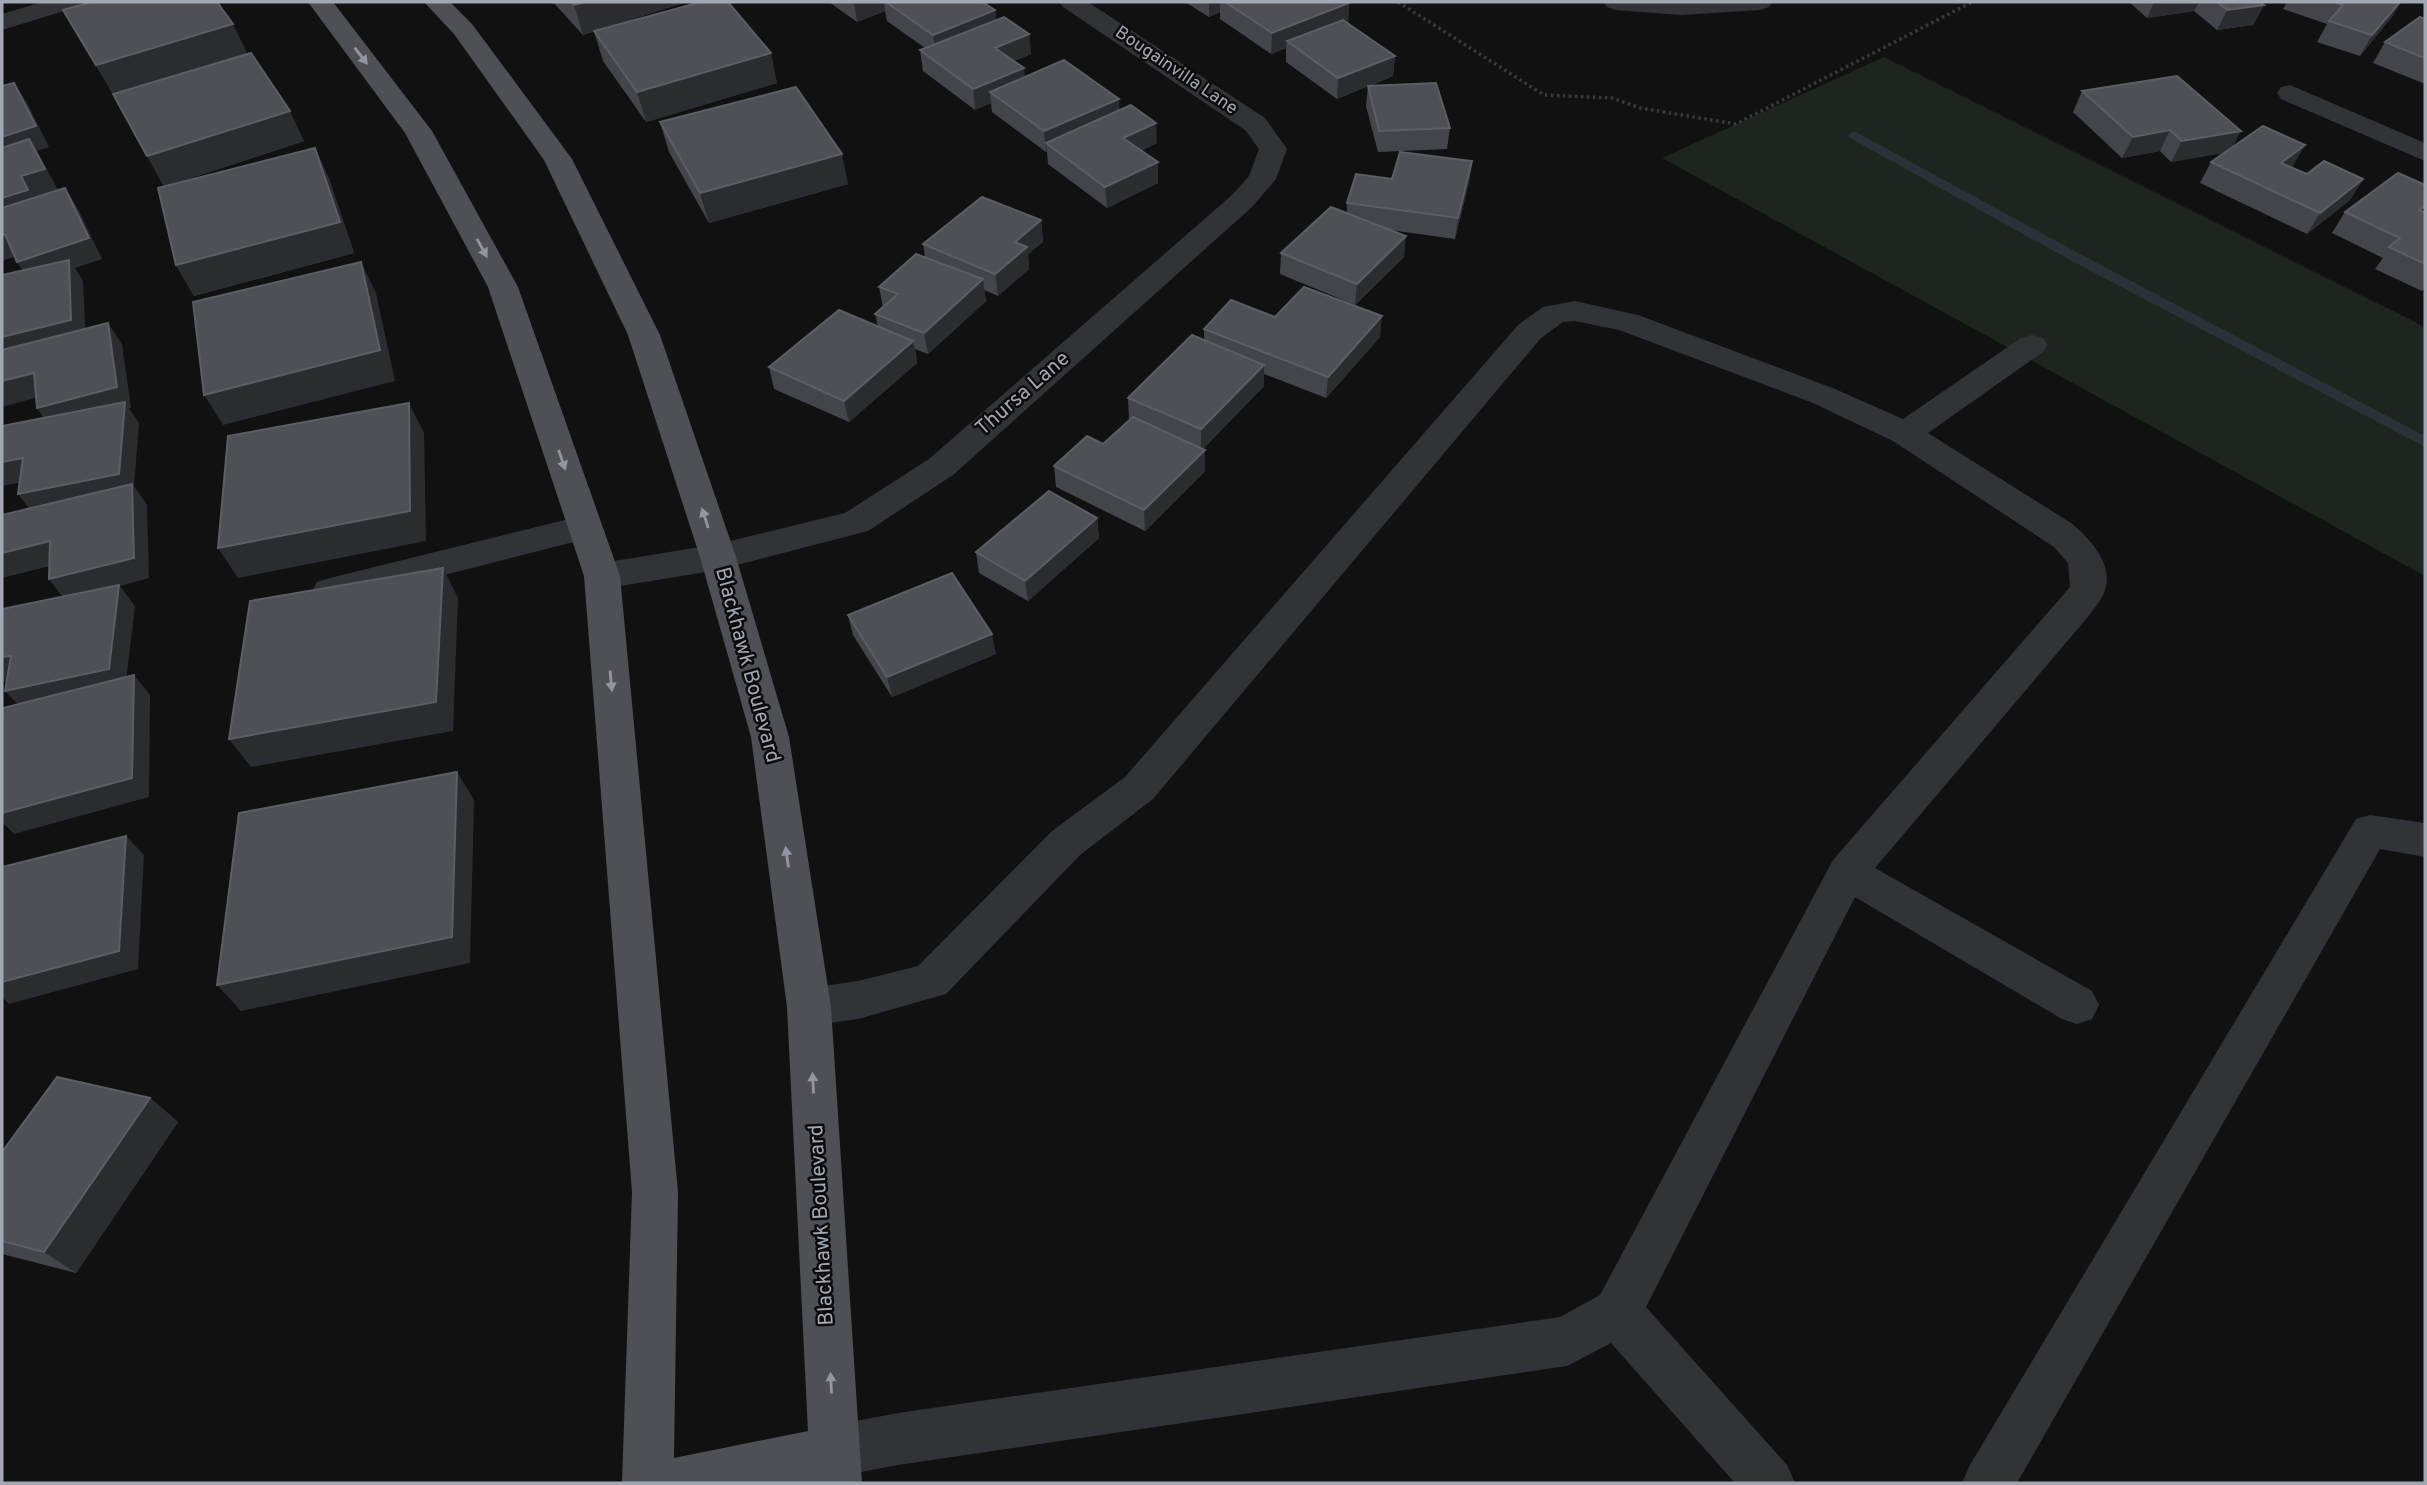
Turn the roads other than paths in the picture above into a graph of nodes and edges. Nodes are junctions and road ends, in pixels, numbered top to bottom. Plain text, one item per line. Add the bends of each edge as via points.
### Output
1 (68, 2) edge
2 (320, 2) edge
3 (436, 2) edge
4 (1072, 2) edge
5 (1616, 2) edge
6 (1760, 2) edge
7 (2, 22) edge
8 (2290, 93) dead end
9 (1273, 149) joint
10 (2425, 153) edge
11 (2032, 345) dead end
12 (1905, 433) junction
13 (585, 527) junction
14 (718, 557) junction
15 (602, 576) junction
16 (328, 592) edge
17 (2425, 840) edge
18 (1847, 872) junction
19 (2077, 1004) dead end
20 (809, 1007) junction
21 (1617, 1312) junction
22 (835, 1467) edge
23 (648, 1483) edge
24 (676, 1483) edge
25 (1769, 1483) edge
26 (1988, 1483) edge

1 - 7 street
2 -> 13 main road via 418,131 503,287
14 -> 3 main road, Blackhawk Boulevard via 644,335 558,159 463,29
4 - 9 street, Bougainvilla Lane via 1255,124
5 - 6 street via 1681,7
8 - 10 street
9 - 14 street, Thursa Lane via 1262,178 1242,201 941,467 856,522
11 - 12 street
12 - 18 street via 2078,547 2086,562 2088,589
12 - 20 street via 1824,396 1627,322 1575,311 1554,314 1531,331 1139,788 1066,843 931,981
13 - 15 main road
13 - 16 street
14 - 15 street, Thursa Lane
20 -> 14 main road, Blackhawk Boulevard via 770,737
15 -> 23 main road via 655,1192
17 - 26 street via 2370,831
18 - 19 street
18 - 21 street
22 -> 20 main road, Blackhawk Boulevard
21 - 22 street via 1567,1341 912,1437
21 - 25 street
22 - 24 main road

